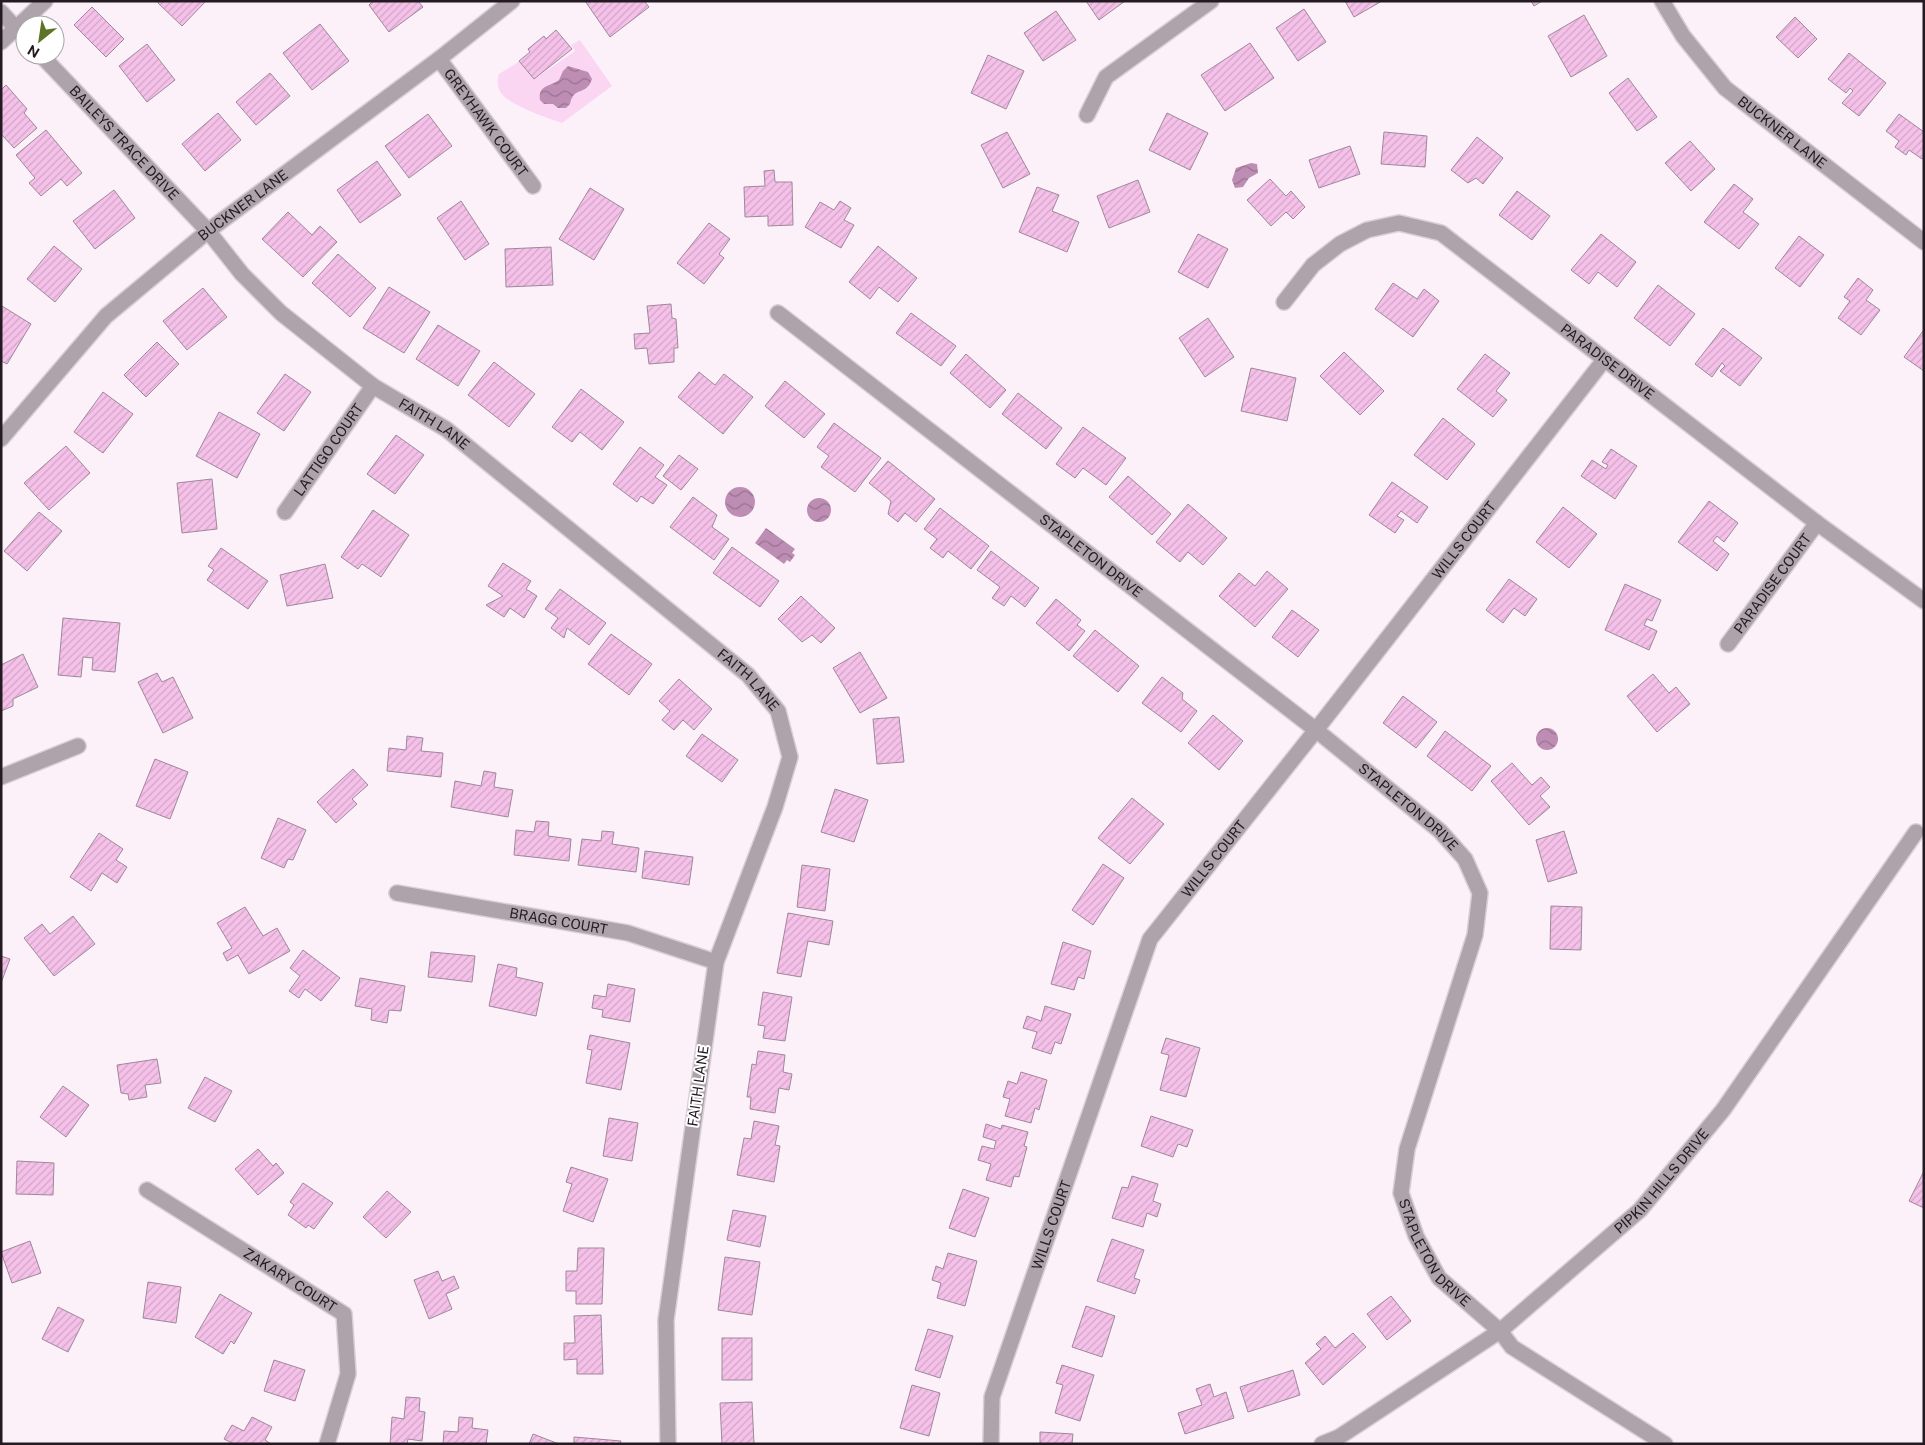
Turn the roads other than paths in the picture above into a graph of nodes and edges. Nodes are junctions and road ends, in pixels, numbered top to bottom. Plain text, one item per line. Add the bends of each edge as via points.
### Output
1 (45, 1) edge
2 (512, 1) edge
3 (1211, 1) edge
4 (1662, 1) edge
5 (1, 12) edge
6 (34, 15) edge
7 (15, 27) edge
8 (15, 35) edge
9 (1, 42) edge
10 (439, 59) junction
11 (50, 65) edge
12 (1087, 115) dead end
13 (534, 186) dead end
14 (208, 231) junction
15 (1924, 242) edge
16 (1284, 302) dead end
17 (778, 313) dead end
18 (1604, 360) junction
19 (373, 386) junction
20 (1, 439) edge
21 (285, 512) dead end
22 (1817, 523) junction
23 (1924, 601) edge
24 (1728, 644) dead end
25 (1316, 730) junction
26 (78, 746) dead end
27 (1, 777) edge
28 (1916, 832) dead end
29 (397, 893) dead end
30 (716, 962) junction
31 (147, 1190) dead end
32 (1500, 1331) junction
33 (1342, 1440) edge
34 (327, 1444) edge
35 (668, 1444) edge
36 (991, 1444) edge
37 (1322, 1444) edge
38 (1665, 1444) edge

1 - 6 street
2 - 10 street, BUCKNER LANE
3 - 12 street via 1106,77
4 - 15 street, BUCKNER LANE via 1683,36 1725,88
5 - 7 street
8 - 9 street
10 - 13 street, GREYHAWK COURT
10 - 14 street, BUCKNER LANE
11 - 14 street, BAILEYS TRACE DRIVE
14 - 19 street, FAITH LANE via 242,274 281,313
14 - 20 street, BUCKNER LANE via 106,316
16 - 18 street, PARADISE DRIVE via 1313,265 1340,244 1367,230 1399,223 1441,233
17 - 25 street, STAPLETON DRIVE
18 - 22 street, PARADISE DRIVE
18 - 25 street, WILLS COURT
19 - 21 street, LATTIGO COURT
19 - 30 street, FAITH LANE via 446,429 748,675 778,711 790,757 775,808
22 - 23 street, PARADISE DRIVE
22 - 24 street, PARADISE COURT
25 - 32 street, STAPLETON DRIVE via 1440,831 1465,859 1480,893 1475,935 1407,1149 1401,1193 1416,1236 1439,1278
25 - 36 street, WILLS COURT via 1150,939 992,1397
26 - 27 street
28 - 32 street, PIPKIN HILLS DRIVE via 1723,1110 1640,1210
29 - 30 street, BRAGG COURT via 628,933
30 - 35 street, FAITH LANE via 666,1320
31 - 34 street, ZAKARY COURT via 344,1314 348,1374
32 - 33 street, PIPKIN HILLS DRIVE
32 - 38 street, STAPLETON DRIVE via 1512,1347
33 - 37 street, PIPKIN HILLS DRIVE

